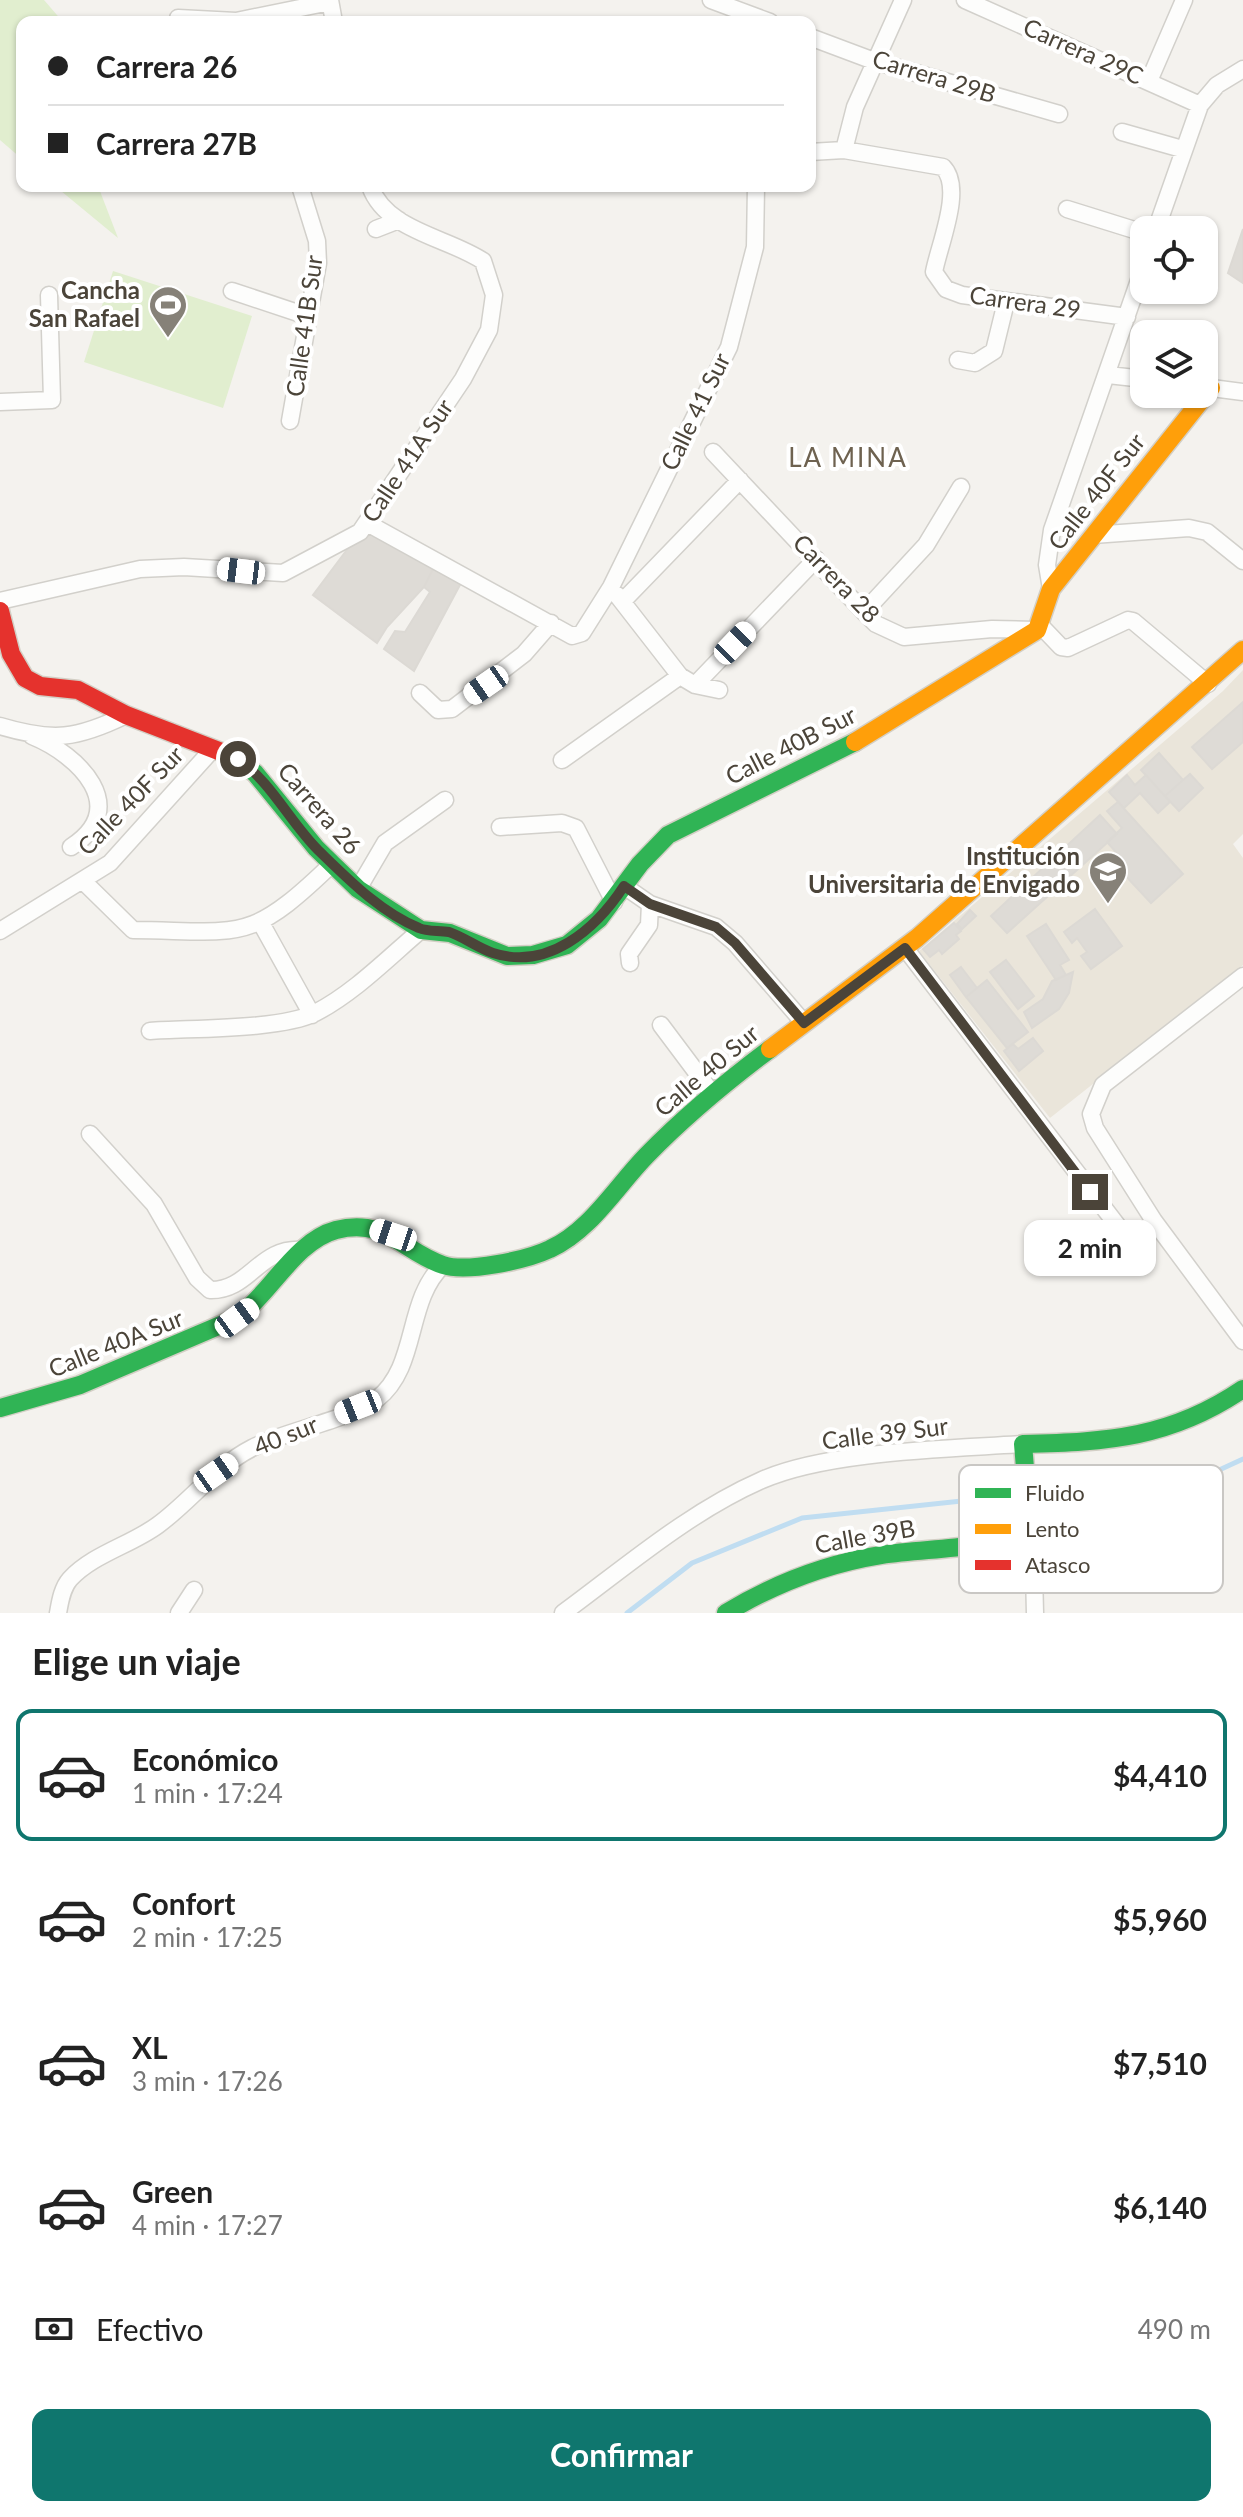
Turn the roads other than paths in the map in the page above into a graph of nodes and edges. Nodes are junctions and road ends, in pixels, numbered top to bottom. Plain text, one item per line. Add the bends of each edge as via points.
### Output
1 (711, 0) edge
2 (903, 0) edge
3 (965, 0) edge
4 (1184, 0) edge
5 (330, 1) edge
6 (254, 12) edge
7 (754, 16) edge
8 (816, 39) edge
9 (874, 61) junction
10 (1243, 69) edge
11 (1149, 81) junction
12 (1200, 105) junction
13 (1059, 114) dead end
14 (1122, 132) dead end
15 (1182, 149) junction
16 (844, 150) junction
17 (816, 152) edge
18 (302, 192) edge
19 (373, 192) edge
20 (756, 192) edge
21 (1067, 209) dead end
22 (1160, 216) edge
23 (399, 220) junction
24 (376, 229) dead end
25 (1130, 229) edge
26 (232, 291) dead end
27 (49, 295) dead end
28 (1006, 302) junction
29 (1131, 304) edge
30 (307, 316) junction
31 (1127, 317) junction
32 (958, 360) dead end
33 (1108, 375) junction
34 (1130, 377) edge
35 (1218, 389) edge
36 (1243, 392) edge
37 (0, 402) edge
38 (1191, 408) edge
39 (290, 421) dead end
40 (713, 452) dead end
41 (740, 480) junction
42 (961, 487) dead end
43 (367, 523) junction
44 (1093, 535) junction
45 (816, 559) junction
46 (1243, 561) edge
47 (611, 587) junction
48 (1051, 589) junction
49 (0, 601) edge
50 (623, 601) junction
51 (0, 611) edge
52 (864, 612) junction
53 (551, 623) junction
54 (1038, 627) junction
55 (1243, 650) edge
56 (688, 681) junction
57 (1208, 684) junction
58 (719, 690) dead end
59 (420, 693) dead end
60 (126, 715) junction
61 (0, 726) edge
62 (32, 736) junction
63 (212, 750) junction
64 (562, 760) dead end
65 (445, 800) dead end
66 (500, 827) dead end
67 (71, 847) dead end
68 (333, 863) junction
69 (84, 882) junction
70 (358, 889) junction
71 (619, 894) junction
72 (650, 904) junction
73 (261, 923) junction
74 (421, 930) junction
75 (0, 931) edge
76 (905, 948) junction
77 (552, 951) joint
78 (630, 963) dead end
79 (1243, 976) edge
80 (312, 1015) junction
81 (804, 1023) junction
82 (661, 1025) dead end
83 (150, 1031) dead end
84 (712, 1093) junction
85 (90, 1134) dead end
86 (1154, 1221) junction
87 (1124, 1234) junction
88 (303, 1250) junction
89 (1140, 1255) dead end
90 (443, 1265) junction
91 (1243, 1341) edge
92 (1243, 1389) edge
93 (0, 1408) edge
94 (1023, 1444) junction
95 (1025, 1465) edge
96 (959, 1547) edge
97 (194, 1590) dead end
98 (1034, 1593) edge
99 (58, 1613) edge
100 (179, 1613) edge
101 (563, 1613) edge
102 (726, 1613) edge
103 (1035, 1613) edge

1 - 7 street
2 - 9 street
3 - 11 street, Carrera 29C
4 - 11 street
5 - 6 street
8 - 9 street, Carrera 29B
9 - 13 street, Carrera 29B
9 - 16 street
10 - 12 street via 1217,85
11 - 12 street, Carrera 29C
12 - 15 street
14 - 15 street
15 - 22 street
16 - 17 street
16 - 28 street, Carrera 29 via 937,164 949,173 947,221 934,272 946,289
18 - 30 street, Calle 41B Sur via 318,263
19 - 23 street, Calle 41A Sur via 382,208
20 - 47 street, Calle 41 Sur via 755,247 729,347
21 - 25 street
23 - 24 street
23 - 43 street, Calle 41A Sur via 483,261 494,295 489,330 463,379
26 - 30 street
27 - 37 street via 52,400
28 - 31 street, Carrera 29
28 - 32 street via 994,351 975,363
29 - 31 street
30 - 39 street, Calle 41B Sur
31 - 33 street
33 - 34 street
33 - 48 street via 1052,530 1047,565
35 - 36 street
38 - 44 street, Calle 40F Sur
40 - 41 street, Carrera 28
41 - 45 street, Carrera 28
41 - 50 street
42 - 52 street via 926,545
43 - 49 street, Calle 41A Sur via 360,532 283,573 140,569
43 - 53 street
44 - 46 street via 1189,528 1207,532
44 - 48 street, Calle 40F Sur
45 - 52 street, Carrera 28
45 - 56 street
47 - 50 street
47 - 53 street, Calle 41 Sur via 582,633 572,636
48 - 54 street
50 - 56 street
51 - 60 street, Carrera 26 via 11,654 25,678 40,686 78,690
52 - 54 street, Carrera 28 via 904,637
53 - 59 street via 524,654 452,709 438,710
54 - 57 street via 1068,648 1133,621
54 - 71 street, Calle 40B Sur via 856,741 668,835
55 - 57 street, Calle 40 Sur
56 - 58 street
56 - 64 street
57 - 76 street, Calle 40 Sur
60 - 62 street via 83,734
60 - 63 street, Carrera 26
61 - 62 street
62 - 67 street via 63,750 95,788 92,829
63 - 68 street, Carrera 26 via 238,759 255,773
63 - 69 street, Calle 40F Sur via 110,863
65 - 70 street via 385,843
66 - 71 street via 562,823 576,828
68 - 70 street, Carrera 26
68 - 73 street via 295,900
69 - 73 street via 133,930 203,934
69 - 75 street, Calle 40F Sur
70 - 74 street, Carrera 26
71 - 72 street
71 - 77 street, Calle 40B Sur via 581,935
72 - 78 street via 649,925 629,954
72 - 81 street via 716,927
73 - 80 street
74 - 77 street, Carrera 26 via 450,933 507,956
74 - 80 street
76 - 81 street, Calle 40 Sur
76 - 87 street
79 - 86 street via 1103,1085 1091,1114
80 - 83 street
81 - 84 street, Calle 40 Sur
82 - 84 street
84 - 90 street, Calle 40 Sur via 576,1233 516,1260
85 - 88 street via 154,1204 197,1278 210,1290 227,1288 278,1251
86 - 87 street via 1138,1236
86 - 91 street
87 - 89 street
88 - 90 street, Calle 40A Sur via 335,1230 371,1228
88 - 93 street, Calle 40A Sur via 237,1318 80,1385
90 - 99 street, 40 sur via 430,1276 394,1382 375,1401 249,1449 160,1523 83,1567 67,1582
92 - 94 street, Calle 39 Sur via 1189,1422 1140,1438
94 - 95 street
94 - 101 street, Calle 39 Sur via 840,1461 765,1478 700,1514
96 - 102 street, Calle 39B via 821,1567
97 - 100 street
98 - 103 street

